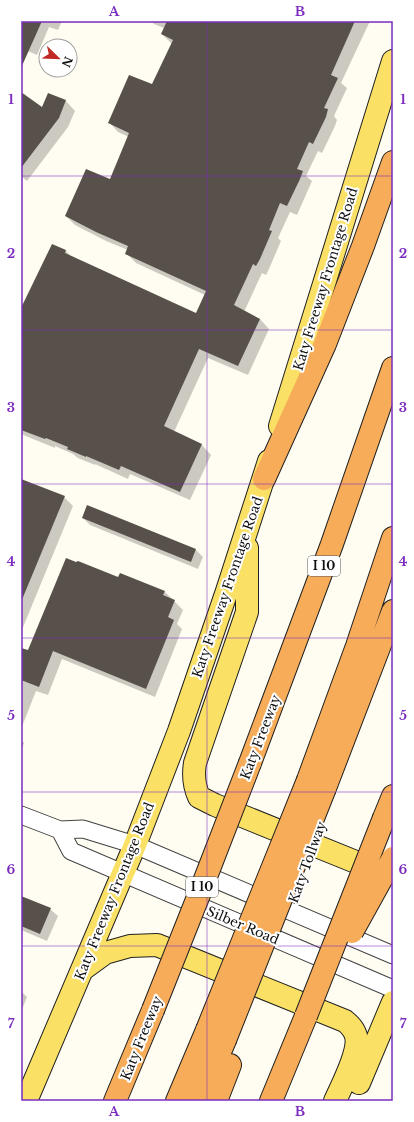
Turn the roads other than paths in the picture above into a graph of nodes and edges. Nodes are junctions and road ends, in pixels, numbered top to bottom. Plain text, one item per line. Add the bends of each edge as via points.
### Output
1 (393, 61) edge
2 (393, 162) edge
3 (393, 368) edge
4 (264, 479) junction
5 (247, 527) junction
6 (393, 538) edge
7 (393, 611) edge
8 (393, 621) edge
9 (321, 788) junction
10 (393, 796) edge
11 (21, 815) edge
12 (60, 830) junction
13 (134, 845) junction
14 (393, 858) edge
15 (122, 874) junction
16 (393, 877) edge
17 (393, 955) edge
18 (83, 969) junction
19 (393, 989) edge
20 (393, 1002) edge
21 (306, 1016) junction
22 (224, 1038) junction
23 (26, 1101) edge
24 (115, 1101) edge
25 (177, 1101) edge
26 (199, 1101) edge
27 (216, 1101) edge
28 (270, 1101) edge
29 (335, 1101) edge
30 (352, 1101) edge

1 - 4 main road, Katy Freeway Frontage Road
2 - 4 highway via 364,246 325,344
3 - 24 highway, Katy Freeway / I 10, bridge via 332,544 250,763
4 - 5 main road, Katy Freeway Frontage Road
5 - 13 main road, Katy Freeway Frontage Road via 179,731
5 - 16 main road via 247,612 195,763 193,772 196,790 199,797 215,805
6 - 9 highway via 357,646
7 - 9 highway
8 - 9 highway, Katy Tollway
9 - 22 highway, bridge
9 - 22 highway, Katy Tollway
10 - 21 highway, bridge
11 - 12 street
12 - 13 street via 83,829
12 - 15 street, Silber Road via 71,851
13 - 15 main road, Katy Freeway Frontage Road
13 - 17 street
14 - 21 highway, bridge
15 - 18 main road, Katy Freeway Frontage Road
15 - 19 street, Silber Road
18 - 23 main road, Katy Freeway Frontage Road
18 - 29 main road via 105,953 130,946 157,945 345,1021 352,1027 357,1044
20 - 30 main road
21 - 28 highway
22 - 25 highway
22 - 26 highway
22 - 27 highway, Katy Tollway

